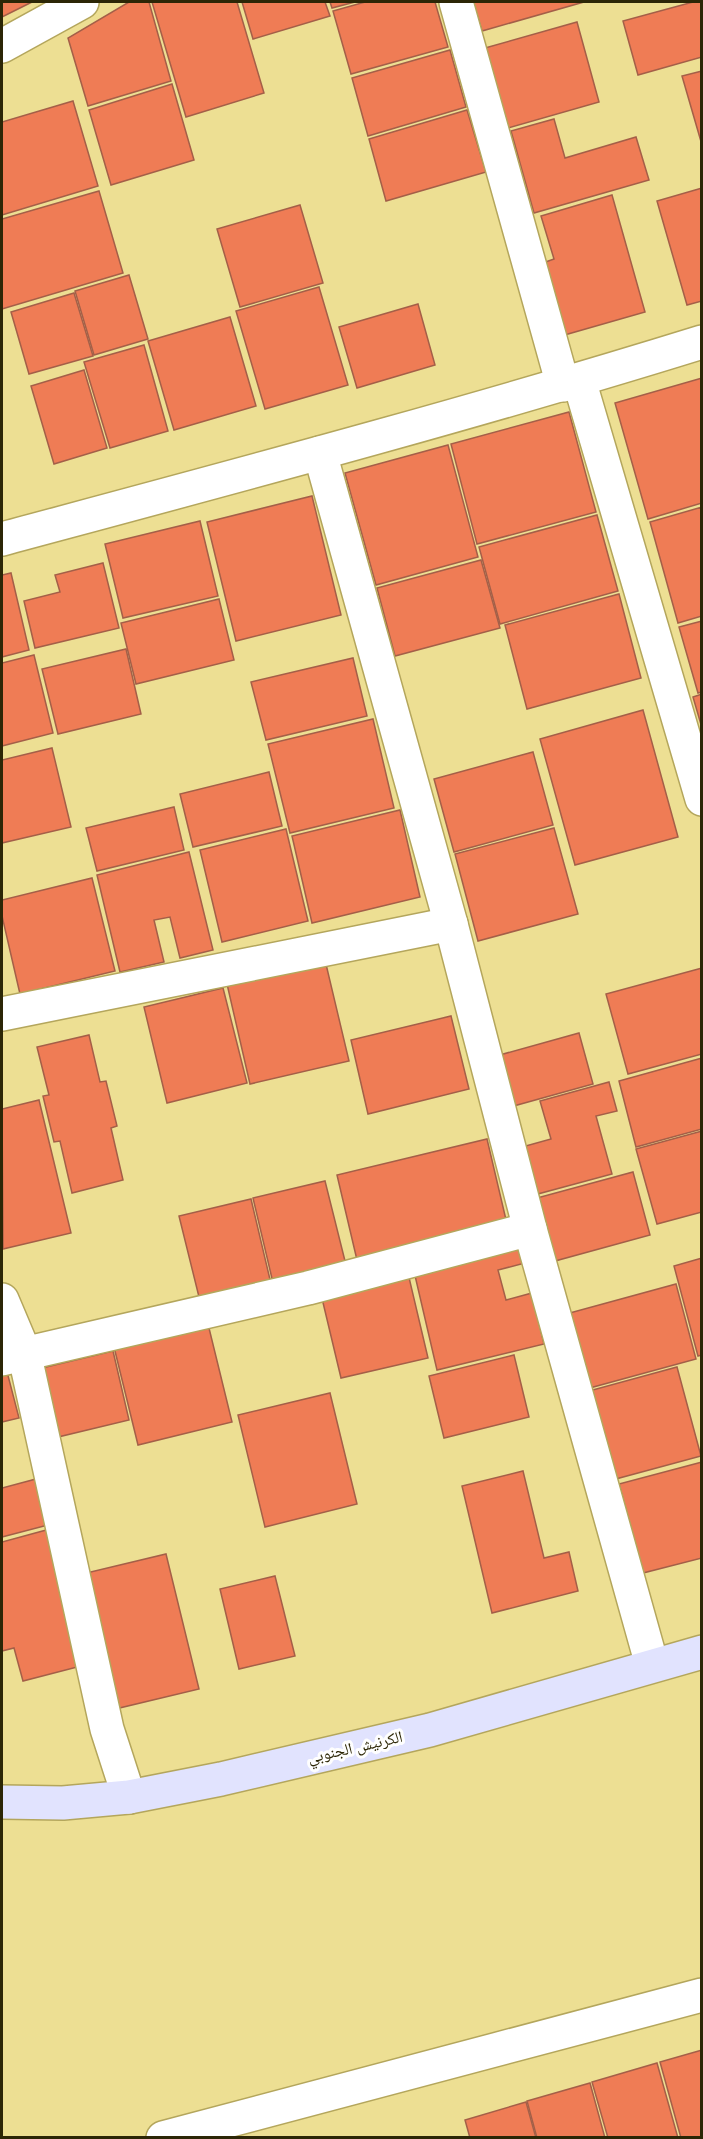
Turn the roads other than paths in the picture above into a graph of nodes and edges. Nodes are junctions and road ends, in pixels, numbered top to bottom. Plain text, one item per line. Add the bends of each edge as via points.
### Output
1 (82, 2) edge
2 (456, 2) edge
3 (2, 46) edge
4 (702, 342) edge
5 (571, 382) junction
6 (320, 453) junction
7 (2, 539) edge
8 (702, 799) edge
9 (451, 924) junction
10 (2, 1014) edge
11 (530, 1229) junction
12 (2, 1300) edge
13 (13, 1355) edge
14 (702, 1652) edge
15 (652, 1665) junction
16 (129, 1797) junction
17 (2, 1802) edge
18 (702, 1995) edge
19 (163, 2138) edge

1 - 3 street
2 - 5 street
4 - 5 street
5 - 6 street
5 - 8 street
6 - 7 street
6 - 9 street
9 - 10 street
9 - 11 street
11 - 13 street via 308,1288
11 - 15 street
12 - 13 street
13 - 16 street via 107,1729
14 - 15 main road, الكرنيش الجنوبي
15 - 16 main road, الكرنيش الجنوبي via 430,1730
16 - 17 main road, الكرنيش الجنوبي via 63,1803
18 - 19 street

